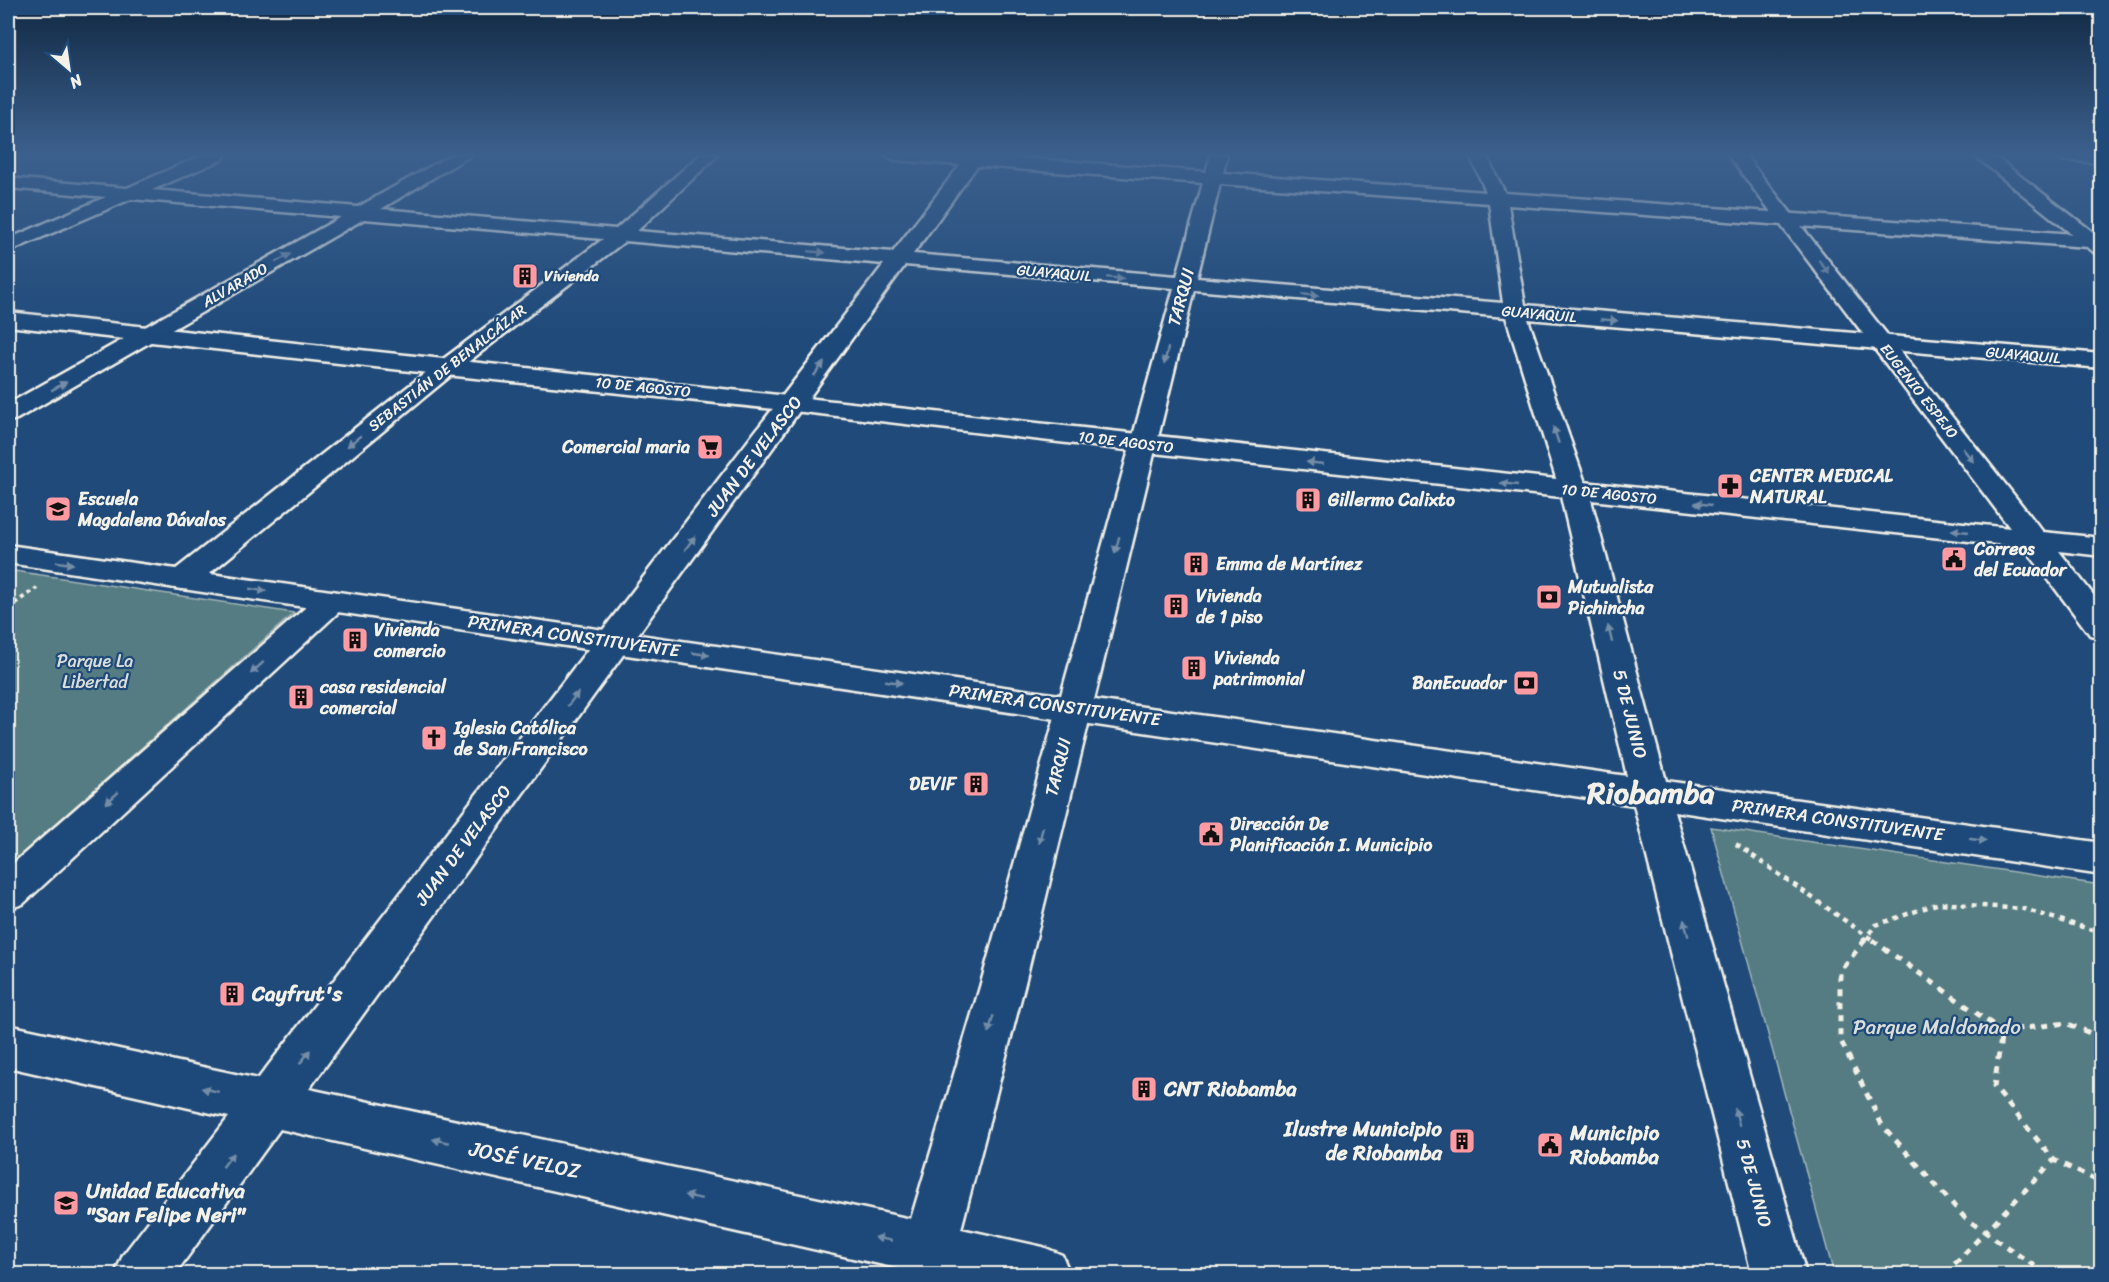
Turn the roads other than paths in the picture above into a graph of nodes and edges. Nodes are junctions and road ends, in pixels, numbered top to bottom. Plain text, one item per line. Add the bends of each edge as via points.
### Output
1 (81, 215) edge
2 (356, 215) edge
3 (380, 215) edge
4 (644, 215) edge
5 (933, 215) edge
6 (1203, 215) edge
7 (1500, 215) edge
8 (1717, 215) edge
9 (1784, 215) edge
10 (2060, 215) edge
11 (1788, 220) junction
12 (620, 236) junction
13 (2098, 244) edge
14 (8, 246) edge
15 (900, 260) junction
16 (1185, 284) junction
17 (1515, 312) junction
18 (8, 320) edge
19 (151, 334) junction
20 (1882, 343) junction
21 (2102, 361) edge
22 (446, 368) junction
23 (794, 403) junction
24 (8, 414) edge
25 (1144, 444) junction
26 (1574, 491) junction
27 (2033, 538) junction
28 (2102, 546) edge
29 (8, 554) edge
30 (182, 579) junction
31 (332, 601) junction
32 (2102, 628) edge
33 (616, 642) junction
34 (1073, 708) junction
35 (1650, 792) junction
36 (2102, 859) edge
37 (8, 892) edge
38 (8, 1046) edge
39 (270, 1104) junction
40 (925, 1262) edge
41 (142, 1275) edge
42 (1043, 1275) edge
43 (1779, 1275) edge

1 - 14 street
19 -> 2 street, ALVARADO
3 - 12 street, GUAYAQUIL
4 - 12 street, SEBASTIÁN DE BENALCÁZAR
5 - 15 street, JUAN DE VELASCO
6 - 16 street, TARQUI
7 - 17 street, 5 DE JUNIO
8 - 11 street
9 - 11 street, EUGENIO ESPEJO
10 - 13 street
11 - 13 street
11 -> 20 street, EUGENIO ESPEJO
12 -> 15 street, GUAYAQUIL
12 - 22 street, SEBASTIÁN DE BENALCÁZAR
15 -> 16 street, GUAYAQUIL
23 -> 15 street, JUAN DE VELASCO
16 -> 17 street, GUAYAQUIL
16 -> 25 street, TARQUI
17 -> 20 street, GUAYAQUIL
26 -> 17 street, 5 DE JUNIO
18 - 19 street, 10 DE AGOSTO
19 - 22 street, 10 DE AGOSTO
24 -> 19 street, ALVARADO
20 - 21 street, GUAYAQUIL
20 -> 27 street, EUGENIO ESPEJO
22 - 23 street, 10 DE AGOSTO
22 -> 30 street, SEBASTIÁN DE BENALCÁZAR
23 - 25 street, 10 DE AGOSTO
33 -> 23 street, JUAN DE VELASCO
26 -> 25 street, 10 DE AGOSTO
25 -> 34 street, TARQUI
27 -> 26 street, 10 DE AGOSTO
35 -> 26 street, 5 DE JUNIO
27 - 28 street, 10 DE AGOSTO
27 - 32 street, EUGENIO ESPEJO
29 -> 30 street, PRIMERA CONSTITUYENTE
30 -> 31 street, PRIMERA CONSTITUYENTE
31 - 33 street, PRIMERA CONSTITUYENTE
31 -> 37 street
33 -> 34 street, PRIMERA CONSTITUYENTE
39 -> 33 street, JUAN DE VELASCO
34 - 35 street, PRIMERA CONSTITUYENTE
34 -> 40 street, TARQUI via 1002,987
35 -> 36 street, PRIMERA CONSTITUYENTE
43 -> 35 street, 5 DE JUNIO
39 -> 38 street, JOSÉ VELOZ
40 -> 39 street, JOSÉ VELOZ
41 -> 39 street, JUAN DE VELASCO
40 - 42 street, JOSÉ VELOZ

